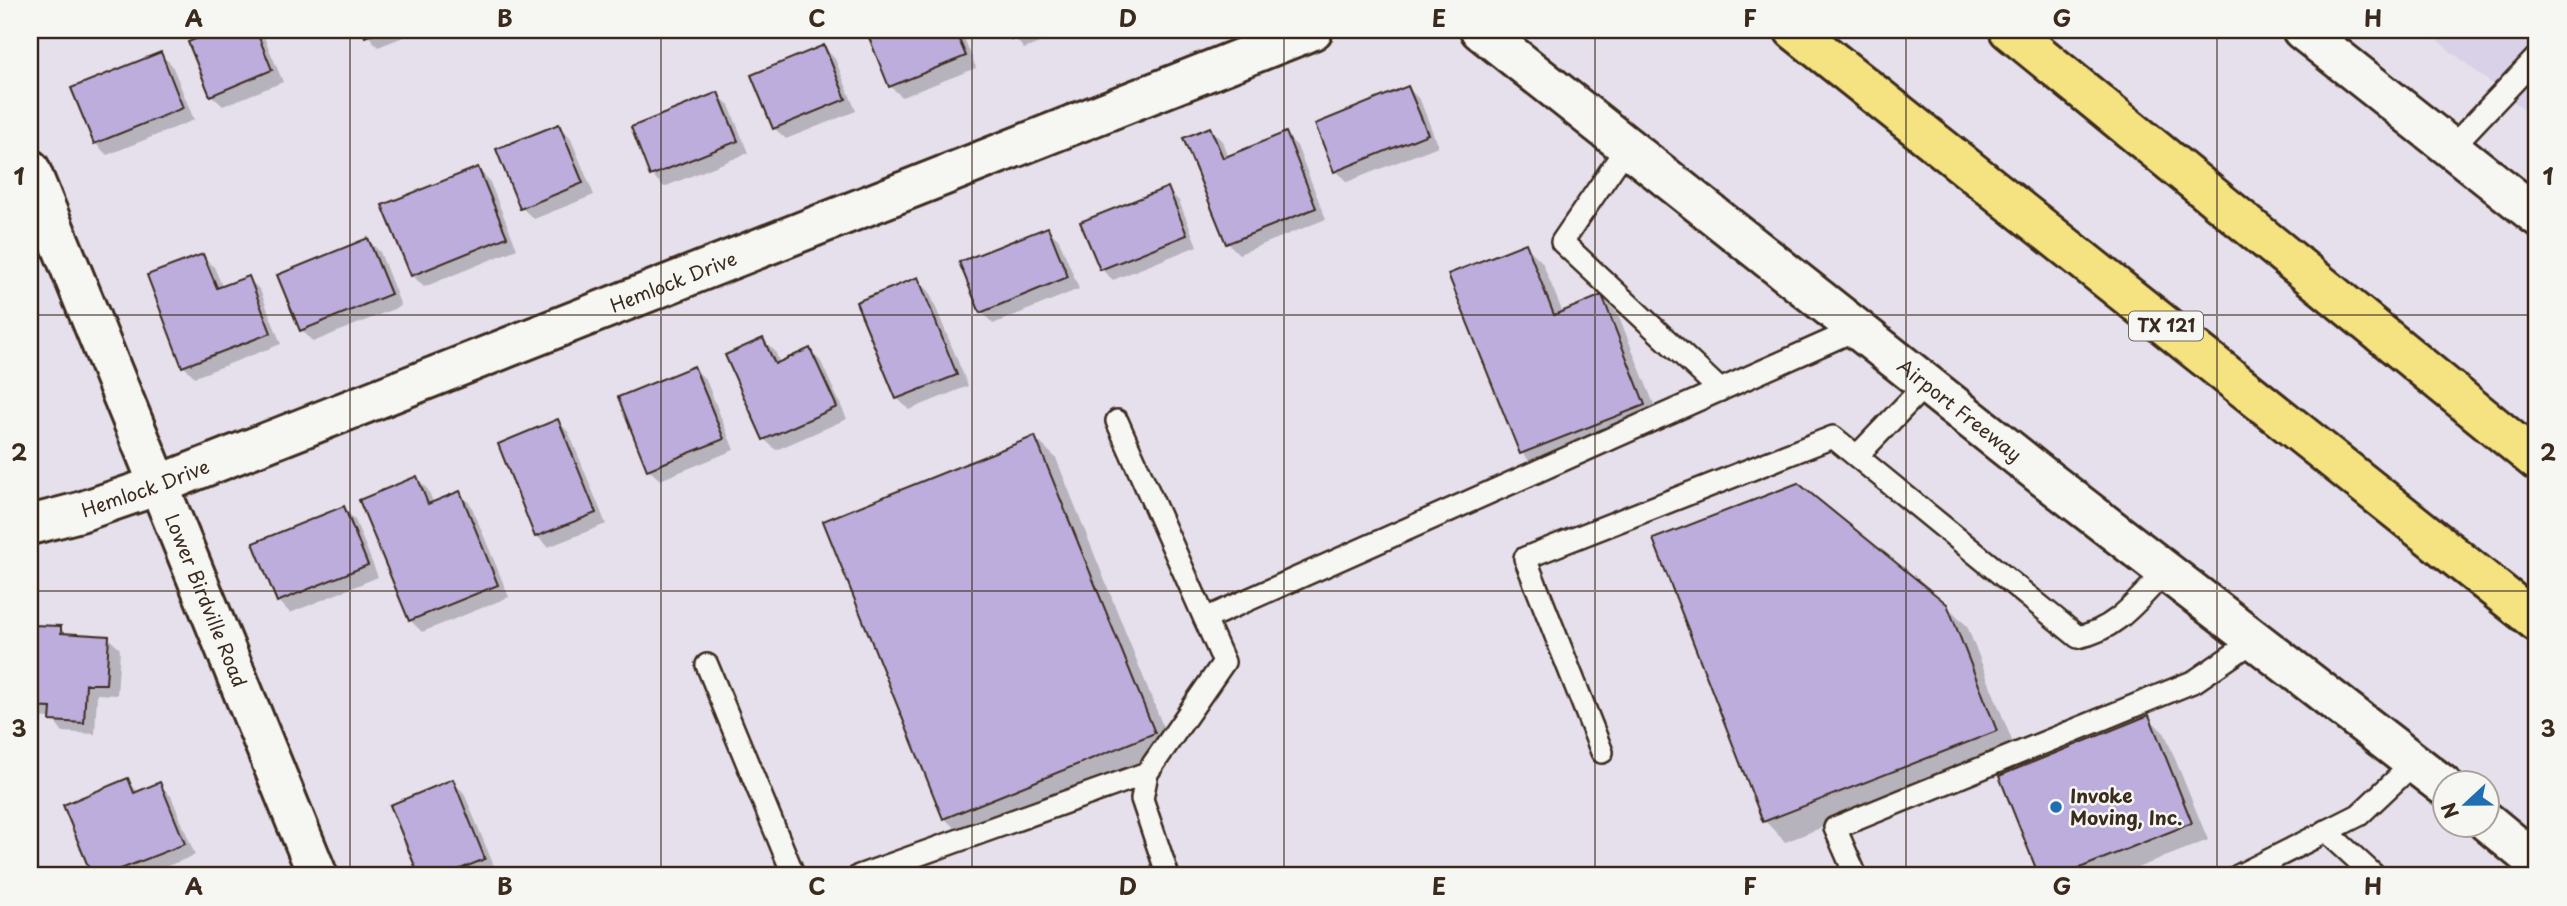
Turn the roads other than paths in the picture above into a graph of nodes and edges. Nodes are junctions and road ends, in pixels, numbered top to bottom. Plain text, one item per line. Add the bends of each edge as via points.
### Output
1 (1312, 30) edge
2 (1480, 30) edge
3 (1794, 30) edge
4 (2009, 30) edge
5 (2302, 30) edge
6 (2537, 57) edge
7 (1628, 147) junction
8 (2452, 148) junction
9 (30, 169) edge
10 (2537, 216) edge
11 (1857, 329) junction
12 (1926, 384) junction
13 (1720, 390) junction
14 (1117, 421) dead end
15 (1857, 456) junction
16 (2537, 461) edge
17 (156, 486) junction
18 (30, 525) edge
19 (2166, 571) junction
20 (1205, 619) junction
21 (2537, 622) edge
22 (2255, 640) junction
23 (707, 664) dead end
24 (1602, 752) dead end
25 (2414, 762) junction
26 (1147, 773) junction
27 (2430, 774) edge
28 (2326, 831) junction
29 (2500, 832) edge
30 (2537, 863) edge
31 (318, 876) edge
32 (794, 876) edge
33 (859, 876) edge
34 (1168, 876) edge
35 (1856, 876) edge
36 (2238, 876) edge
37 (2375, 876) edge

1 - 17 street, Hemlock Drive
2 - 7 street, Airport Freeway
3 - 21 highway, TX 121
4 - 16 highway
5 - 8 street
6 - 8 lane
7 - 11 street, Airport Freeway
7 - 13 lane via 1562,242
8 - 10 street
9 - 17 street, Lower Birdville Road
11 - 12 street, Airport Freeway
11 - 13 lane
12 - 15 lane
12 - 19 street, Airport Freeway
13 - 20 lane
14 - 20 lane
15 - 19 lane via 2078,637 2113,624
15 - 24 lane via 1833,437 1525,558
17 - 18 street, Hemlock Drive
17 - 31 street, Lower Birdville Road
19 - 22 street, Airport Freeway
20 - 26 lane via 1224,662
22 - 25 street, Airport Freeway
22 - 35 lane via 2195,681 1835,828
23 - 32 lane
25 - 27 street, Airport Freeway
25 - 28 lane via 2359,816
26 - 33 lane
26 - 34 lane via 1142,799
28 - 36 lane
28 - 37 lane
29 - 30 street

